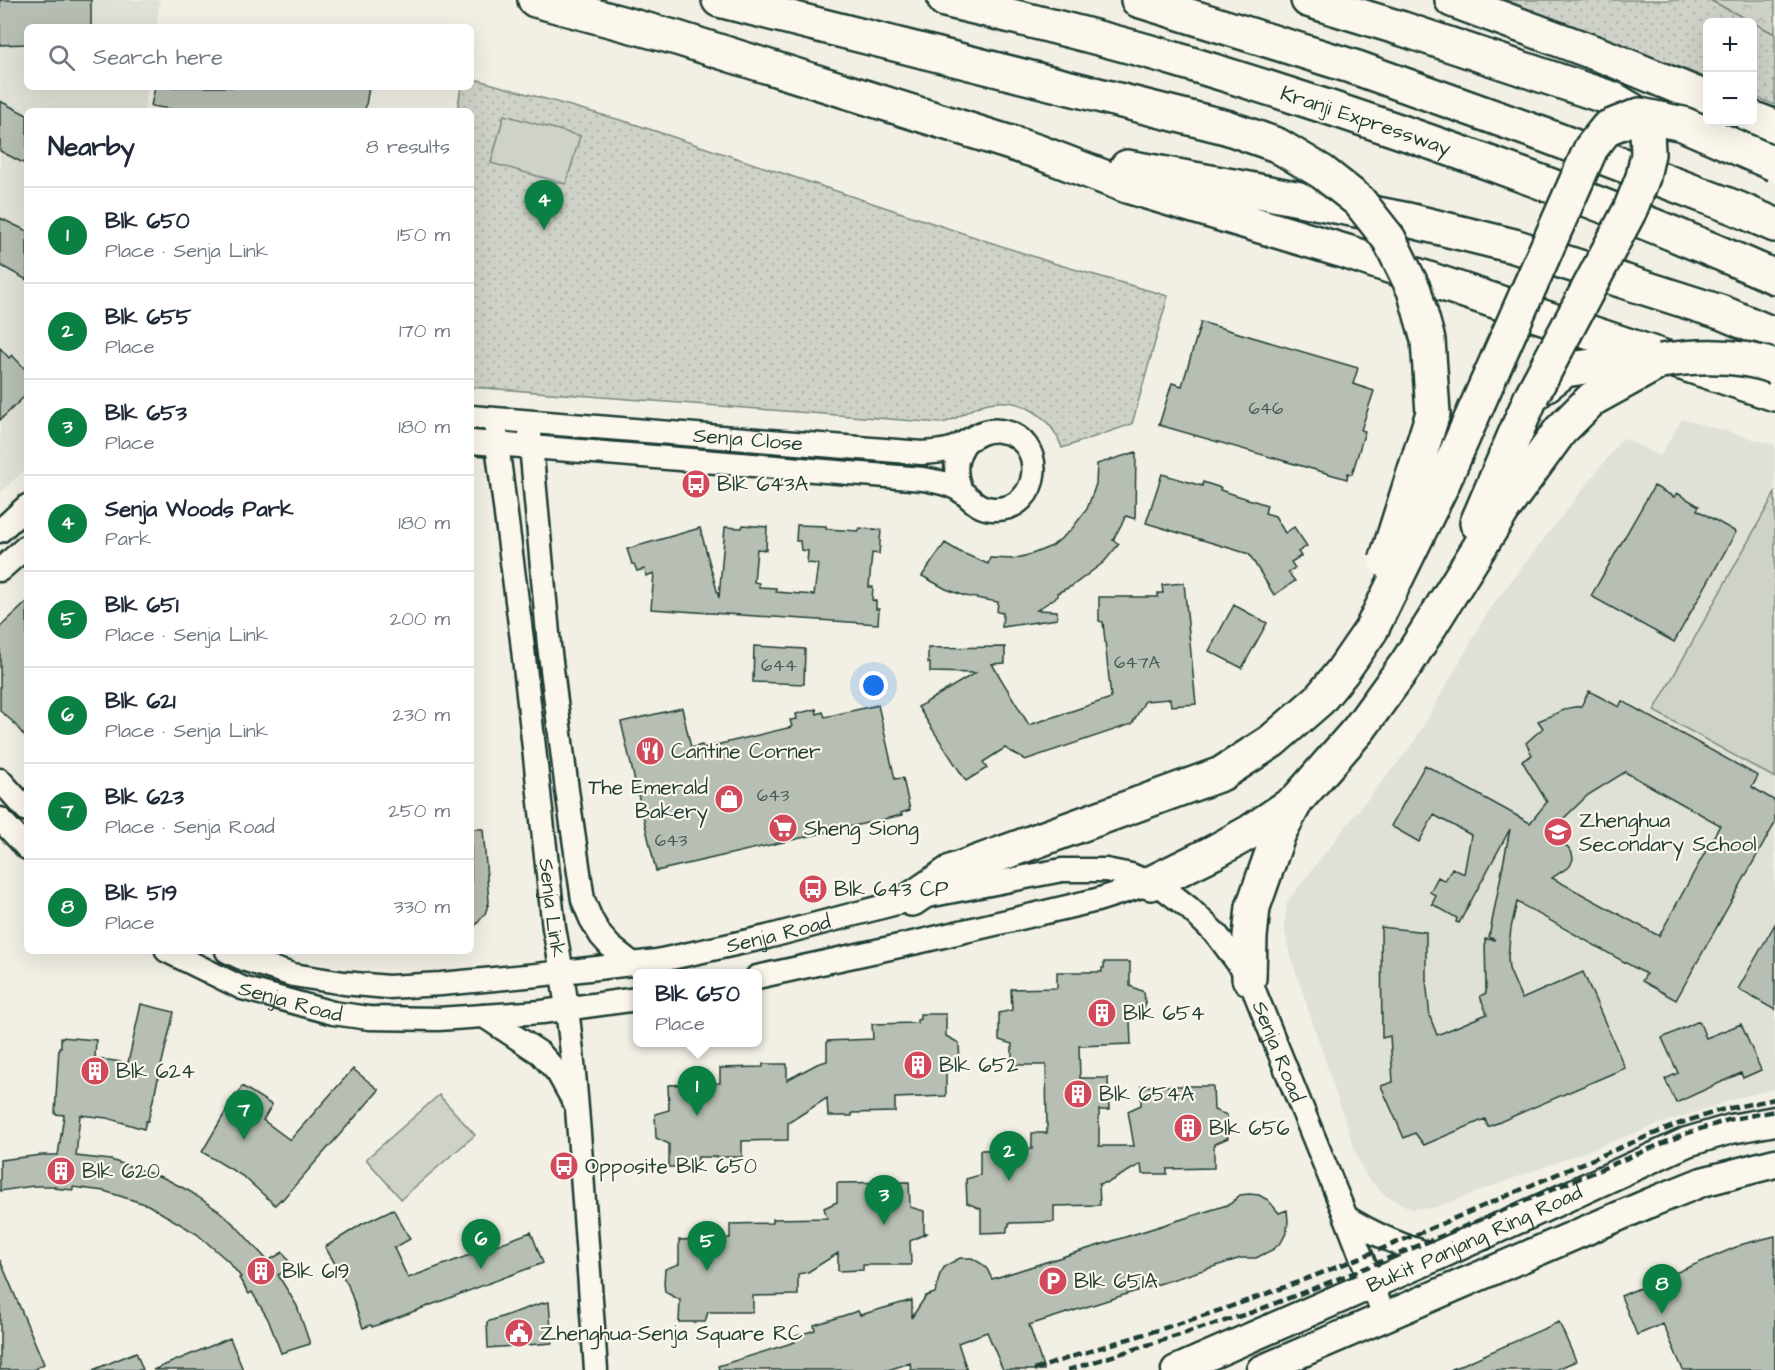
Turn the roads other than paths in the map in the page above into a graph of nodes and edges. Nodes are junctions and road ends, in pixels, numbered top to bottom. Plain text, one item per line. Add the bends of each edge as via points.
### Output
1 (535, 0) edge
2 (698, 0) edge
3 (945, 0) edge
4 (1138, 0) edge
5 (1308, 0) edge
6 (1452, 0) edge
7 (730, 3) edge
8 (1606, 57) junction
9 (1703, 97) edge
10 (1640, 115) junction
11 (1757, 120) edge
12 (1775, 127) edge
13 (1036, 151) junction
14 (1775, 164) edge
15 (1775, 173) edge
16 (1775, 225) edge
17 (1775, 277) edge
18 (1775, 335) edge
19 (1661, 361) junction
20 (1775, 367) edge
21 (1532, 394) junction
22 (1775, 394) edge
23 (474, 417) edge
24 (496, 419) junction
25 (530, 421) junction
26 (474, 442) edge
27 (965, 443) junction
28 (497, 444) junction
29 (530, 447) junction
30 (961, 491) junction
31 (24, 509) edge
32 (0, 531) edge
33 (24, 549) edge
34 (0, 570) edge
35 (1436, 618) junction
36 (1371, 630) junction
37 (0, 780) edge
38 (1296, 801) junction
39 (24, 807) edge
40 (0, 819) edge
41 (24, 845) edge
42 (1151, 883) junction
43 (912, 898) junction
44 (173, 954) edge
45 (233, 954) edge
46 (634, 964) junction
47 (563, 972) junction
48 (762, 976) edge
49 (1249, 978) junction
50 (633, 1000) edge
51 (567, 1009) junction
52 (484, 1016) junction
53 (578, 1108) junction
54 (1775, 1121) edge
55 (1775, 1162) edge
56 (1346, 1217) junction
57 (1437, 1256) junction
58 (1372, 1284) junction
59 (1385, 1318) junction
60 (596, 1370) edge
61 (1176, 1370) edge
62 (1261, 1370) edge

1 - 13 highway via 677,38
2 - 7 highway
3 - 17 highway, Kranji Expressway via 1177,59 1371,120
4 - 16 highway via 1368,72 1547,136
5 - 10 highway via 1613,99
6 - 8 highway
7 - 36 highway, bridge via 1226,127 1277,145 1322,172 1359,201 1389,239 1414,290 1428,340 1433,413 1379,583
8 - 9 highway
8 - 15 highway
10 - 14 highway, bridge via 1683,124
10 - 21 highway, bridge via 1647,129 1648,154 1643,177 1630,210
10 - 36 highway, bridge via 1607,128 1591,148 1441,487
11 - 12 highway
13 - 18 highway via 1408,220 1514,246 1723,314
13 - 22 highway via 1127,186 1347,252
19 - 20 highway, bridge via 1724,357
19 - 21 highway, bridge via 1565,370
19 - 35 highway via 1592,399 1560,431 1504,508
21 - 35 highway
23 - 24 street, Senja Close
24 - 25 street, Senja Close
24 - 28 street
25 - 27 street, Senja Close via 922,453
25 - 29 street
26 - 28 street, Senja Close
27 - 30 street via 955,466
27 - 30 street, Senja Close via 988,431 1014,435 1031,454 1033,480 1019,501 994,509 981,507
28 - 29 street, Senja Close
28 - 47 street, Senja Link via 554,928
29 - 30 street, Senja Close via 918,478 939,481
29 - 46 street, Senja Link via 549,645 583,900 600,936
31 - 32 street
33 - 34 street
35 - 38 highway via 1359,729
36 - 43 highway via 1319,700 1272,741 1221,774 953,871
37 - 39 street
38 - 42 highway via 1250,832
38 - 49 highway via 1279,833 1253,907
40 - 41 street
42 - 43 street, Senja Road via 1106,870 1073,870
42 - 48 street, Senja Road via 1097,900
42 - 49 street, Senja Road via 1196,914
43 - 46 street, Senja Road via 767,937
44 - 52 street, Senja Road via 242,988 333,1013 395,1019
45 - 47 street, Senja Road via 293,975 388,987
46 - 47 street, Senja Road
47 - 51 street, Senja Link
49 - 56 street, Senja Road
50 - 51 street, Senja Road
51 - 52 street, Senja Road
51 - 53 street, Senja Link
52 - 53 street via 540,1053 558,1073
53 - 60 street, Senja Link
54 - 57 main road, Bukit Panjang Ring Road via 1687,1142
55 - 59 main road, Bukit Panjang Ring Road via 1692,1186
56 - 57 street via 1388,1240
56 - 58 street, Senja Road
57 - 58 main road, Bukit Panjang Ring Road
58 - 59 street, Senja Road
58 - 61 main road, Bukit Panjang Ring Road
59 - 62 main road, Bukit Panjang Ring Road

